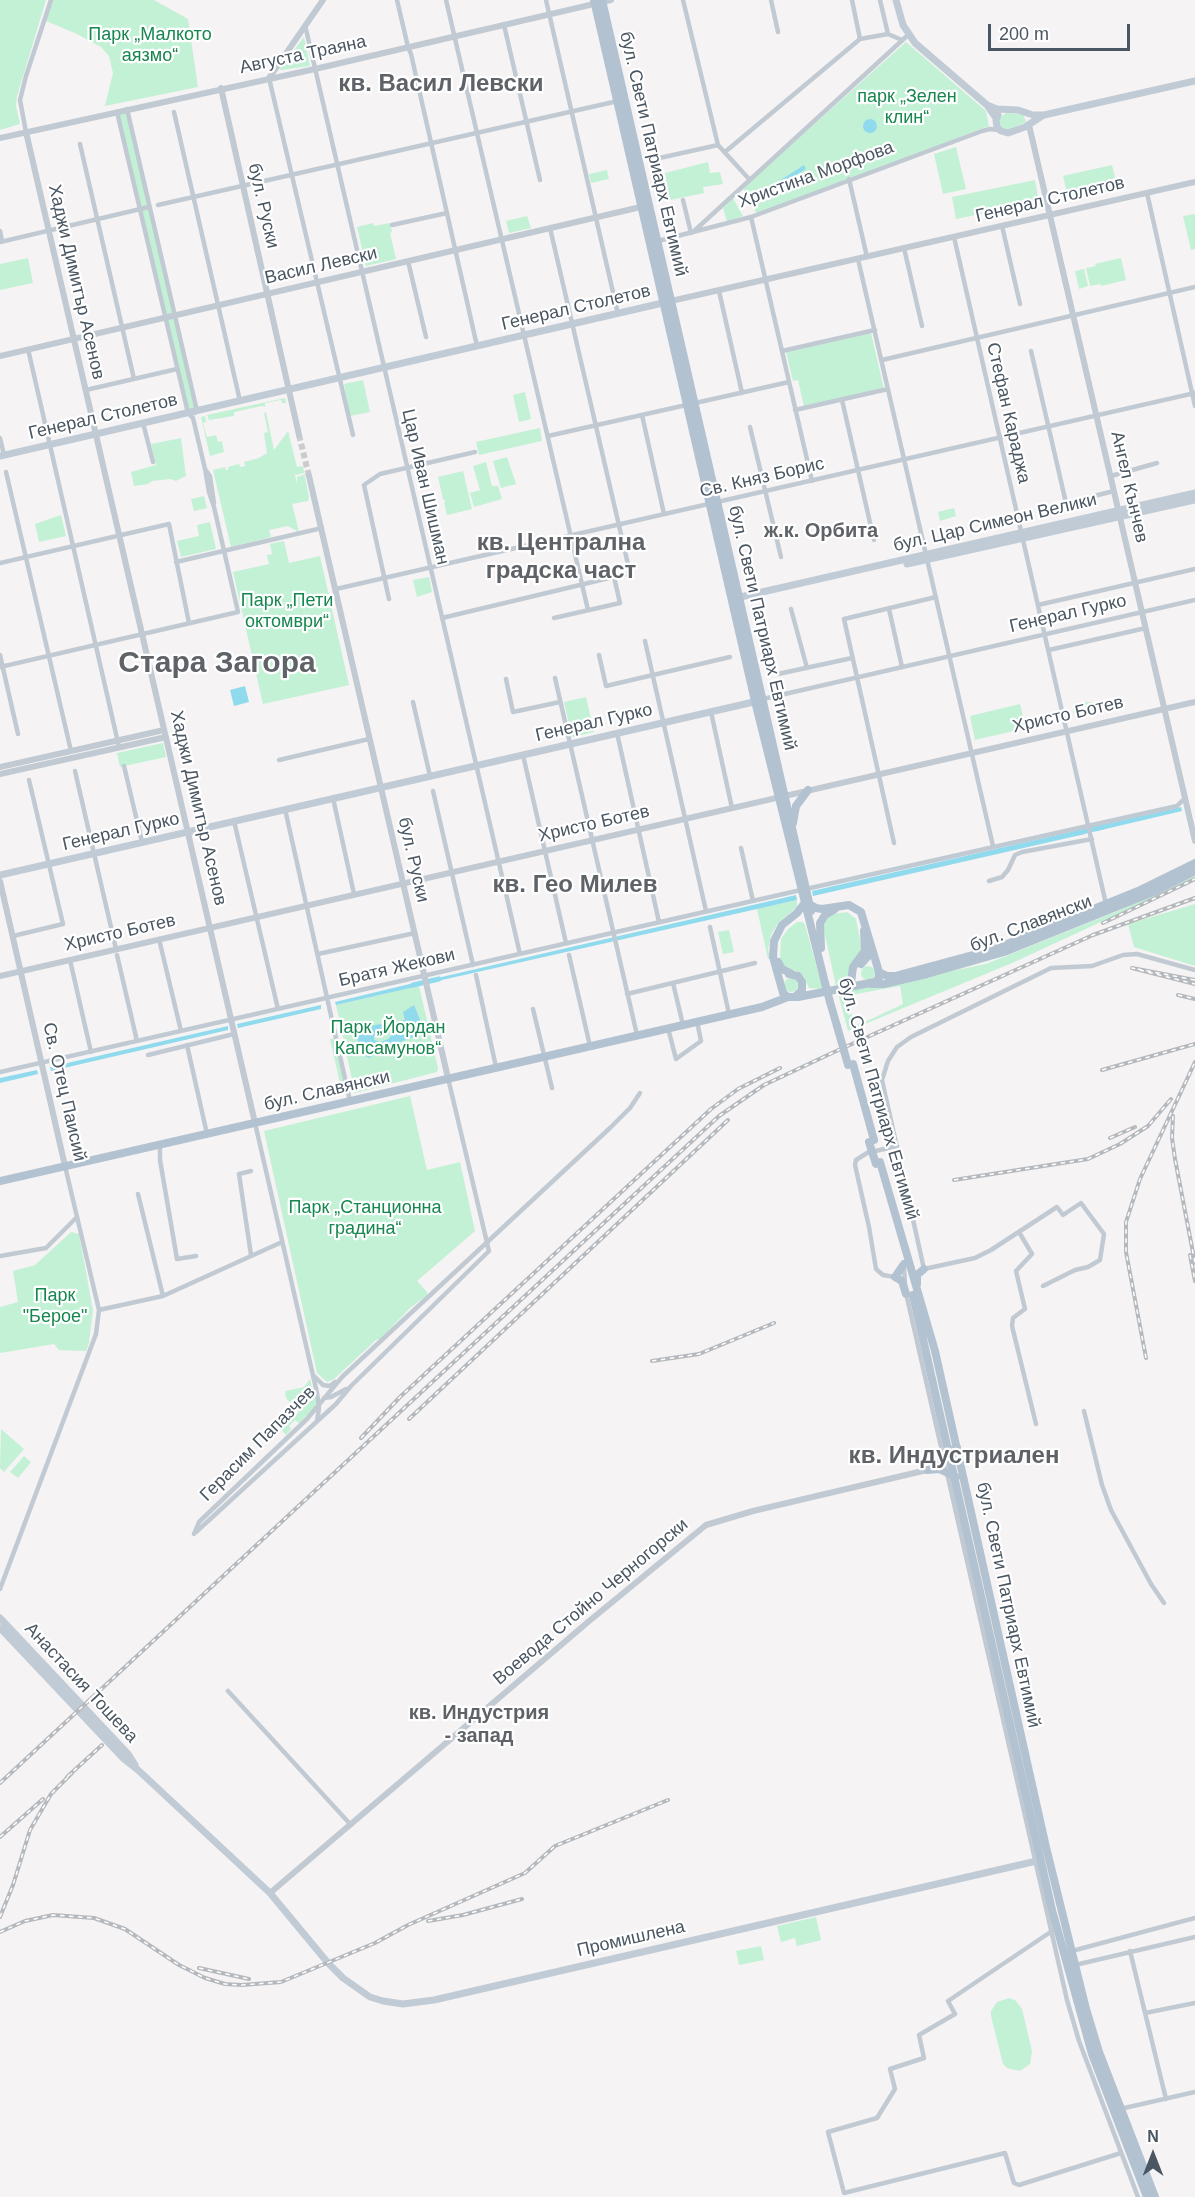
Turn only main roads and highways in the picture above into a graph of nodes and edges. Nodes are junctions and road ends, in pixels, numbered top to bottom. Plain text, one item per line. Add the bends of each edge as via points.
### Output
1 (896, 0) edge
2 (601, 1) edge
3 (1195, 83) edge
4 (987, 105) junction
5 (1004, 110) junction
6 (1027, 114) junction
7 (1044, 115) junction
8 (996, 119) junction
9 (1030, 124) junction
10 (646, 206) junction
11 (668, 302) junction
12 (2, 456) edge
13 (1195, 493) edge
14 (1195, 500) edge
15 (1119, 513) junction
16 (736, 600) junction
17 (764, 699) junction
18 (754, 701) junction
19 (807, 790) road end
20 (781, 796) junction
21 (792, 828) junction
22 (1195, 863) edge
23 (1195, 871) edge
24 (0, 875) edge
25 (805, 897) junction
26 (1107, 907) junction
27 (809, 922) junction
28 (863, 924) junction
29 (821, 948) junction
30 (861, 964) junction
31 (878, 969) junction
32 (857, 972) junction
33 (792, 974) junction
34 (827, 982) junction
35 (868, 984) junction
36 (780, 985) junction
37 (802, 986) junction
38 (848, 986) junction
39 (817, 994) junction
40 (790, 997) junction
41 (766, 1006) junction
42 (0, 1181) edge
43 (906, 1263) junction
44 (918, 1291) junction
45 (906, 1294) road end
46 (950, 1450) junction
47 (927, 1470) road end
48 (956, 1477) junction
49 (0, 1618) edge
50 (0, 1628) edge
51 (138, 1770) junction
52 (1046, 1846) junction
53 (1038, 1860) junction
54 (1052, 1873) junction
55 (270, 1893) joint
56 (1118, 2110) junction
57 (1146, 2197) edge
58 (1155, 2197) edge

1 - 4 main road via 908,35
2 - 10 main road, бул. Свети Патриарх Евтимий
2 - 10 main road, бул. Свети Патриарх Евтимий via 618,101
3 - 7 main road
4 - 5 main road
4 - 8 main road
5 - 6 main road
5 - 8 main road
6 - 7 main road
6 - 9 main road
7 - 9 main road
8 - 9 main road via 998,130 1008,133
10 - 11 main road, бул. Свети Патриарх Евтимий
10 - 11 main road, бул. Свети Патриарх Евтимий via 658,241
11 - 12 main road, Генерал Столетов
11 - 16 main road, бул. Свети Патриарх Евтимий
13 - 15 main road, бул. Цар Симеон Велики
14 - 15 main road, бул. Цар Симеон Велики
15 - 16 main road, бул. Цар Симеон Велики
16 - 17 main road, бул. Свети Патриарх Евтимий
16 - 18 main road, бул. Свети Патриарх Евтимий
17 - 18 main road, Генерал Гурко
17 - 20 main road, бул. Свети Патриарх Евтимий
18 - 20 main road, бул. Свети Патриарх Евтимий
18 - 24 main road, Генерал Гурко
19 - 21 main road via 796,806
20 - 21 main road, бул. Свети Патриарх Евтимий
20 - 25 main road, бул. Свети Патриарх Евтимий
21 - 25 main road, бул. Свети Патриарх Евтимий
22 - 26 main road, бул. Славянски
23 - 26 main road, бул. Славянски via 1158,890
25 - 27 main road, бул. Свети Патриарх Евтимий
25 - 29 main road, бул. Свети Патриарх Евтимий
25 - 31 main road via 818,909 845,904 859,910
25 - 36 main road via 797,914 782,925 775,938 773,952
26 - 31 main road, бул. Славянски via 968,957 893,976
26 - 35 main road, бул. Славянски via 977,961 887,984
27 - 33 main road via 796,920 779,937 779,965
27 - 34 main road, бул. Свети Патриарх Евтимий
28 - 29 main road via 850,909 828,912 820,923
28 - 30 main road via 869,950
28 - 38 main road via 865,951 853,967
29 - 34 main road, бул. Свети Патриарх Евтимий
30 - 31 main road via 870,962
30 - 32 main road
31 - 35 main road via 877,980
32 - 35 main road via 859,980
32 - 38 main road
33 - 36 main road via 784,976
33 - 37 main road via 800,978
34 - 43 main road, бул. Свети Патриарх Евтимий, bridge
35 - 38 main road, бул. Славянски
36 - 40 main road
36 - 41 main road
37 - 39 main road
37 - 40 main road via 799,994
38 - 39 main road, бул. Славянски
39 - 40 main road, бул. Славянски
40 - 41 main road, бул. Славянски
41 - 42 main road, бул. Славянски
43 - 44 main road, бул. Свети Патриарх Евтимий
43 - 44 main road via 924,1269 917,1275
43 - 45 main road via 895,1277 902,1281
43 - 46 main road, бул. Свети Патриарх Евтимий
44 - 46 main road, бул. Свети Патриарх Евтимий
46 - 48 main road, бул. Свети Патриарх Евтимий
46 - 52 main road, бул. Свети Патриарх Евтимий
47 - 48 main road via 934,1468
48 - 53 main road, бул. Свети Патриарх Евтимий
49 - 51 main road, Анастасия Тошева via 128,1754
50 - 51 main road, Анастасия Тошева
51 - 55 main road, Анастасия Тошева
52 - 53 main road
52 - 54 main road, бул. Свети Патриарх Евтимий
53 - 54 main road
53 - 55 main road, Промишлена via 404,2004 370,1997 350,1984
53 - 56 main road, бул. Свети Патриарх Евтимий via 1089,2043
54 - 56 main road, бул. Свети Патриарх Евтимий
56 - 57 main road, бул. Свети Патриарх Евтимий
56 - 58 main road, бул. Свети Патриарх Евтимий

